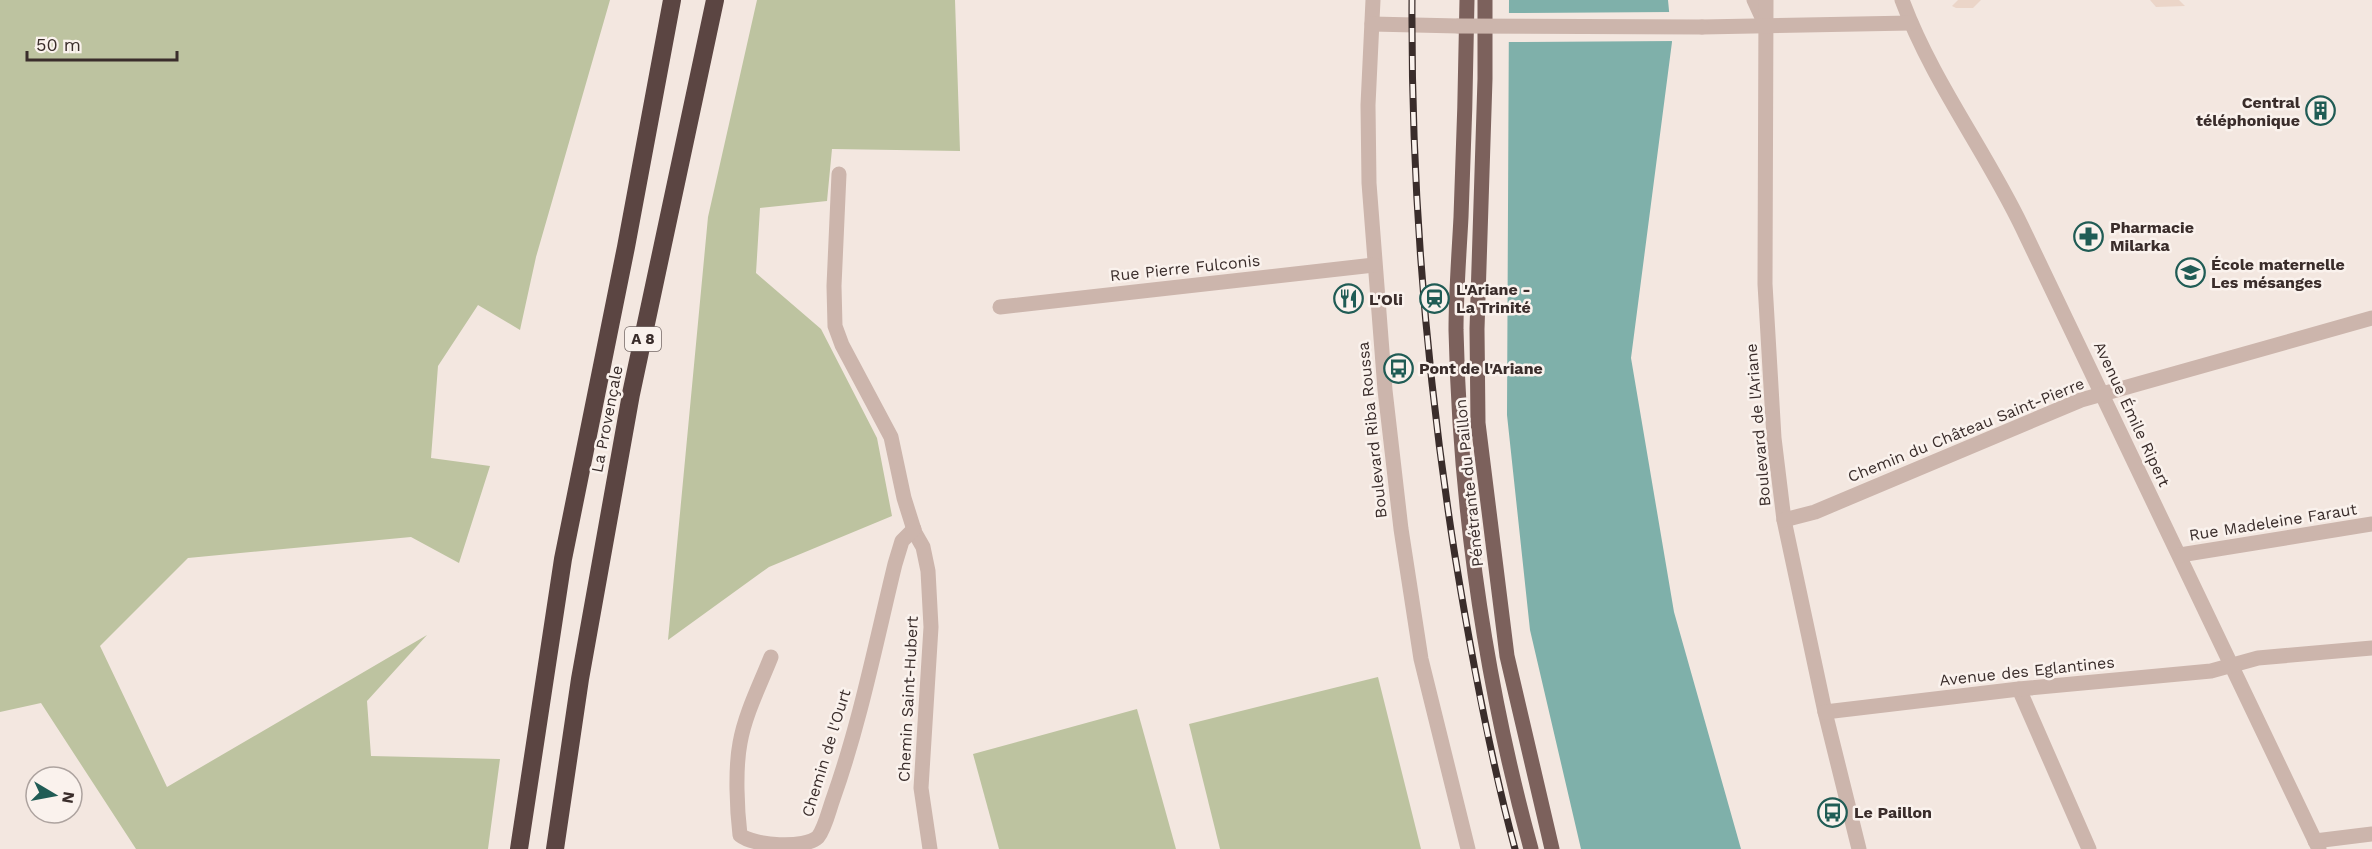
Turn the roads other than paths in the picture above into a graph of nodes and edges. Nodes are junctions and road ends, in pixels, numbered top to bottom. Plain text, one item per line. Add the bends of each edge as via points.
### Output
1 (672, 0) edge
2 (716, 0) edge
3 (1373, 0) edge
4 (1467, 0) edge
5 (1485, 0) edge
6 (1754, 0) edge
7 (1766, 0) edge
8 (1902, 0) edge
9 (1911, 23) junction
10 (1372, 24) junction
11 (1766, 26) junction
12 (839, 174) dead end
13 (1374, 264) junction
14 (1000, 307) dead end
15 (2372, 318) edge
16 (2103, 394) junction
17 (1784, 520) junction
18 (2372, 524) edge
19 (914, 529) junction
20 (2180, 555) junction
21 (2372, 648) edge
22 (771, 657) dead end
23 (2233, 666) junction
24 (2019, 689) junction
25 (1825, 712) junction
26 (2372, 834) edge
27 (2317, 845) edge
28 (519, 849) edge
29 (555, 849) edge
30 (930, 849) edge
31 (1468, 849) edge
32 (1531, 849) edge
33 (1552, 849) edge
34 (1859, 849) edge
35 (2089, 849) edge

1 - 28 highway, La Provençale / A 8 via 565,548
2 - 29 highway, La Provençale / A 8 via 631,394 580,680
3 - 10 street, Boulevard Riba Roussa
4 - 32 main road, Pénétrante du Paillon via 1456,327 1459,425 1488,661
5 - 33 main road, Pénétrante du Paillon via 1478,423 1507,656
6 - 11 street, Boulevard de l'Ariane
7 - 11 street, Boulevard de l'Ariane
8 - 9 street, Avenue Émile Ripert
9 - 11 street
9 - 16 street, Avenue Émile Ripert via 2016,213
10 - 11 street, bridge
10 - 13 street, Boulevard Riba Roussa via 1368,117
11 - 17 street, Boulevard de l'Ariane via 1765,284 1774,438
12 - 19 street, Chemin Saint-Hubert via 835,326 891,437 903,498
13 - 14 street, Rue Pierre Fulconis
13 - 31 street, Boulevard Riba Roussa via 1401,529 1421,659
15 - 16 street, Chemin du Château Saint-Pierre
16 - 17 street, Chemin du Château Saint-Pierre via 1968,446 1815,512
16 - 20 street, Avenue Émile Ripert
17 - 25 street, Boulevard de l'Ariane
18 - 20 street, Rue Madeleine Faraut
19 - 22 street, Chemin de l'Ourt via 902,541 895,564 844,768 819,835 808,844 748,841 740,835 739,745
19 - 30 street, Chemin Saint-Hubert via 928,571 931,627 921,788
20 - 23 street, Avenue Émile Ripert
21 - 23 street, Avenue des Eglantines via 2258,658
23 - 24 street, Avenue des Eglantines
23 - 27 street, Avenue Émile Ripert
24 - 25 street, Avenue des Eglantines
24 - 35 street
25 - 34 street, Boulevard de l'Ariane
26 - 27 street

